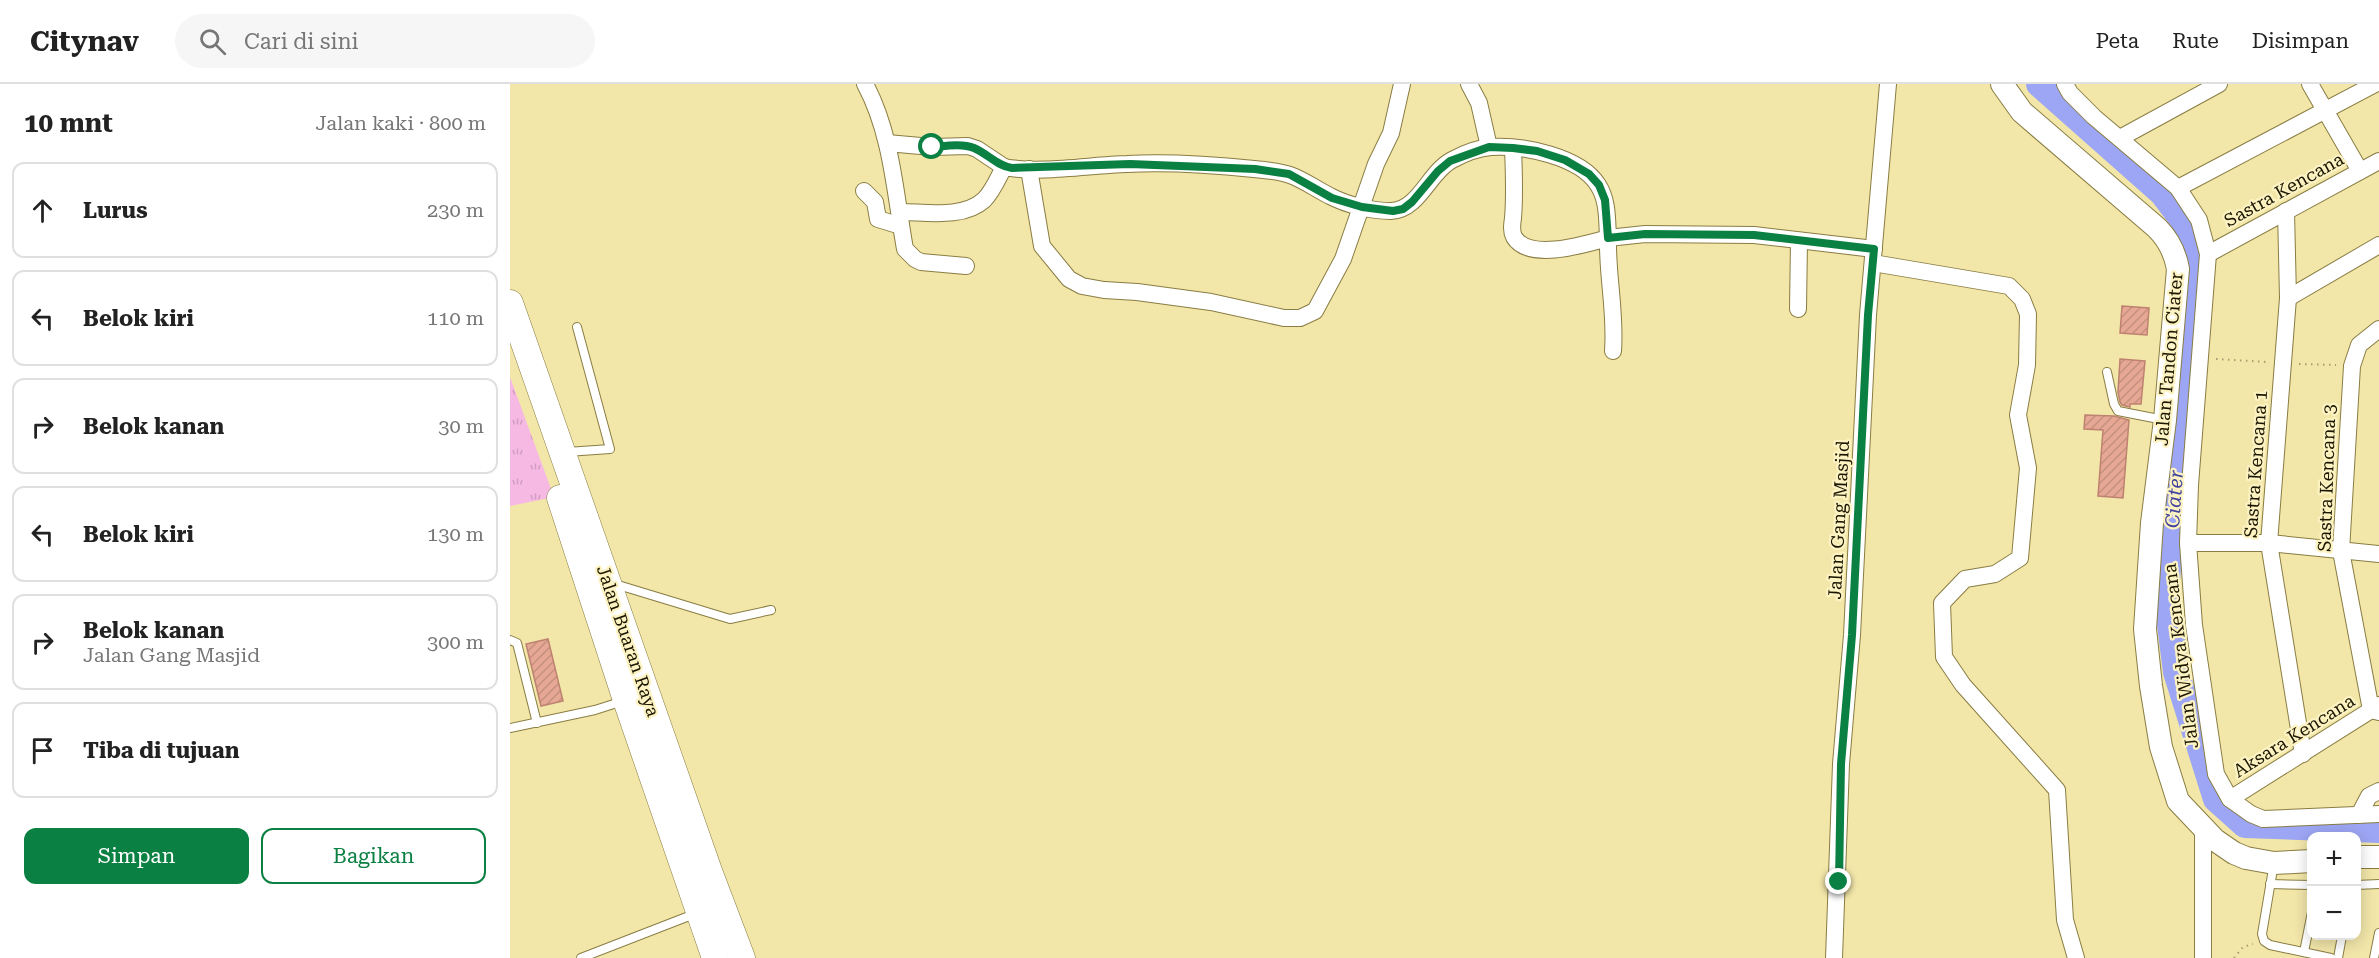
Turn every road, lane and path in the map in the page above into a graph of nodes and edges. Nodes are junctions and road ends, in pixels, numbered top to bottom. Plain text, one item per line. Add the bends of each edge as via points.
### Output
1 (865, 84) edge
2 (1402, 84) edge
3 (1469, 84) edge
4 (1888, 84) edge
5 (2002, 84) edge
6 (2065, 84) edge
7 (2219, 84) edge
8 (2310, 84) edge
9 (2374, 84) edge
10 (2325, 110) junction
11 (2120, 138) junction
12 (887, 143) junction
13 (1489, 147) junction
14 (1513, 148) junction
15 (2379, 161) edge
16 (1004, 167) junction
17 (1029, 169) junction
18 (2361, 171) junction
19 (2178, 188) junction
20 (864, 191) dead end
21 (1362, 207) junction
22 (2286, 211) junction
23 (901, 219) junction
24 (1608, 238) junction
25 (1799, 241) junction
26 (2379, 245) edge
27 (2208, 254) junction
28 (1874, 256) junction
29 (966, 266) dead end
30 (2288, 298) junction
31 (1798, 309) dead end
32 (512, 317) edge
33 (578, 327) dead end
34 (2379, 329) edge
35 (1613, 351) dead end
36 (514, 362) edge
37 (2107, 372) dead end
38 (2164, 420) junction
39 (556, 451) junction
40 (2188, 543) junction
41 (2269, 543) junction
42 (2341, 550) junction
43 (2379, 554) edge
44 (610, 588) junction
45 (771, 610) dead end
46 (510, 639) edge
47 (626, 700) junction
48 (2376, 709) edge
49 (537, 723) junction
50 (510, 728) edge
51 (2303, 754) junction
52 (2379, 791) edge
53 (2230, 799) junction
54 (2379, 814) edge
55 (2359, 815) junction
56 (2203, 830) junction
57 (2361, 857) edge
58 (2379, 857) edge
59 (2307, 862) edge
60 (2272, 873) junction
61 (2307, 884) edge
62 (2379, 884) edge
63 (2361, 885) edge
64 (700, 912) junction
65 (2379, 933) edge
66 (2307, 937) edge
67 (2264, 940) junction
68 (2341, 940) edge
69 (2304, 952) junction
70 (581, 958) edge
71 (715, 958) edge
72 (742, 958) edge
73 (1834, 958) edge
74 (2076, 958) edge
75 (2204, 958) edge
76 (2234, 958) edge
77 (2331, 958) edge
78 (2338, 958) edge
79 (2374, 958) edge

1 - 12 street
2 - 21 street via 1391,133
3 - 13 street via 1479,104
4 - 28 street, Jalan Gang Masjid
5 - 38 street, Jalan Tandon Ciater via 2022,112 2157,228 2172,247 2178,269
6 - 11 street, Jalan Widya Kencana via 2094,117
7 - 11 street
8 - 10 street
9 - 10 street
10 - 18 street
10 - 19 street
11 - 19 street, Jalan Widya Kencana
12 - 16 street via 968,146
12 - 23 street
13 - 14 street
13 - 21 street via 1450,161 1403,209
14 - 24 street via 1565,160 1589,174 1605,200
14 - 24 street via 1515,238 1524,245 1553,250
15 - 18 street, Sastra Kencana
16 - 17 street
16 - 23 street via 984,199 962,212
17 - 21 street via 1130,164 1255,169 1289,174 1332,198
17 - 21 street via 1042,246 1069,279 1104,290 1211,302 1284,318 1300,318 1315,311 1343,259
18 - 22 street, Sastra Kencana
19 - 27 street, Jalan Widya Kencana via 2199,220
20 - 23 street via 875,202 878,219
22 - 27 street, Sastra Kencana
22 - 30 street, Sastra Kencana 1
23 - 29 street via 906,249 915,260
24 - 25 street via 1645,234 1754,235
24 - 35 street
25 - 28 street
25 - 31 street
26 - 30 street
27 - 40 street, Jalan Widya Kencana
28 - 73 street, Jalan Gang Masjid via 1841,764
28 - 74 street via 2009,286 2022,299 2028,314 2027,365 2018,415 2028,468 2020,558 1995,574 1965,579 1942,603 1944,657 1963,685 2057,790 2065,921
30 - 41 street, Sastra Kencana 1
32 - 39 main road, Jalan Buaran Raya
33 - 39 lane via 610,449
34 - 42 street, Sastra Kencana 3 via 2359,345 2352,366
36 - 39 main road, Jalan Buaran Raya
37 - 38 lane via 2118,411
38 - 56 street, Jalan Tandon Ciater via 2145,628 2168,774 2178,801
39 - 44 main road, Jalan Buaran Raya
39 - 47 main road, Jalan Buaran Raya
40 - 41 street
40 - 53 street, Jalan Widya Kencana via 2194,625 2212,750 2216,774
41 - 42 street
41 - 51 street, Sastra Kencana 1
42 - 43 street
42 - 48 street, Sastra Kencana 3
44 - 45 lane via 618,585 730,619
44 - 72 main road, Jalan Buaran Raya
46 - 49 lane via 517,643
47 - 49 lane
47 - 64 main road, Jalan Buaran Raya
48 - 51 street, Aksara Kencana
49 - 50 lane
51 - 53 street, Aksara Kencana
52 - 55 street via 2369,796
53 - 55 street, Jalan Widya Kencana via 2263,819
54 - 55 street, Jalan Widya Kencana
56 - 60 street, Jalan Tandon Ciater via 2234,853
56 - 75 street
57 - 58 street
59 - 60 street, Jalan Tandon Ciater
60 - 61 lane
60 - 67 lane
62 - 63 lane
64 - 70 lane
64 - 71 main road, Jalan Buaran Raya
65 - 79 lane
66 - 69 lane
67 - 69 lane via 2270,945
67 - 76 path via 2243,947
68 - 78 lane
69 - 77 lane

